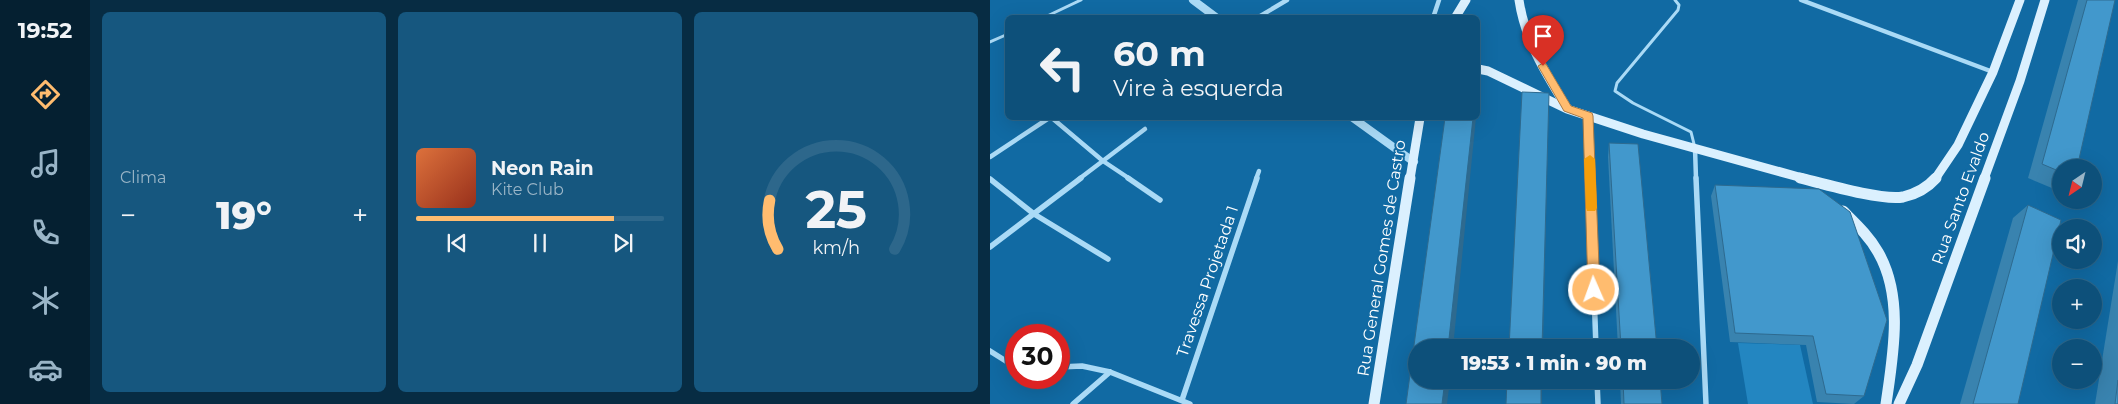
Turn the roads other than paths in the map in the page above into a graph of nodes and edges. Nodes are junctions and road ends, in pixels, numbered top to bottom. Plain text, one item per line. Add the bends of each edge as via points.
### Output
1 (1081, 0) edge
2 (1193, 0) edge
3 (1287, 0) edge
4 (1439, 0) edge
5 (1466, 0) edge
6 (1518, 0) edge
7 (1675, 0) edge
8 (1801, 0) edge
9 (2020, 0) edge
10 (2046, 0) edge
11 (1049, 15) edge
12 (1213, 15) edge
13 (1262, 15) edge
14 (1434, 15) edge
15 (1457, 15) edge
16 (1005, 35) edge
17 (990, 42) edge
18 (1480, 69) edge
19 (1993, 72) junction
20 (1568, 108) junction
21 (1588, 116) junction
22 (1048, 120) edge
23 (1053, 120) edge
24 (1356, 120) edge
25 (1420, 120) edge
26 (1145, 129) dead end
27 (1695, 148) junction
28 (990, 157) edge
29 (1103, 161) junction
30 (1414, 162) junction
31 (1259, 171) dead end
32 (1782, 174) junction
33 (990, 179) edge
34 (1814, 192) edge
35 (1160, 200) dead end
36 (1830, 202) edge
37 (1034, 214) junction
38 (990, 247) edge
39 (1108, 259) dead end
40 (1596, 339) edge
41 (990, 351) edge
42 (1005, 361) edge
43 (1070, 367) edge
44 (1110, 372) junction
45 (1598, 389) edge
46 (1182, 400) junction
47 (1072, 404) edge
48 (1190, 404) edge
49 (1374, 404) edge
50 (1598, 404) edge
51 (1706, 404) edge
52 (1886, 404) edge
53 (1899, 404) edge

1 - 11 lane
2 - 12 street
3 - 13 street
4 - 14 street
5 - 15 main road
6 - 20 main road via 1520,15 1536,54
7 - 27 lane via 1680,4 1678,10 1617,83 1615,91 1691,132
8 - 19 street
9 - 19 main road, Rua Santo Evaldo
10 - 53 main road, Rua Santo Evaldo via 2020,82 1917,365
16 - 17 lane
18 - 20 main road, Rua Santo Evaldo
19 - 32 main road, Rua Santo Evaldo via 1958,145 1928,187 1902,197 1873,195
20 - 21 main road, Rua Santo Evaldo
21 - 27 main road, Rua Santo Evaldo
21 - 40 street
22 - 28 street
23 - 29 street
24 - 30 street
25 - 30 main road, Rua General Gomes de Castro
26 - 29 street
27 - 32 main road, Rua Santo Evaldo
27 - 51 street
29 - 35 street
29 - 37 street
30 - 49 main road, Rua General Gomes de Castro
31 - 46 street, Travessa Projetada 1
32 - 34 main road, Rua Santo Evaldo
33 - 37 street
36 - 52 main road via 1846,213 1873,244 1890,280 1895,316
37 - 38 street
37 - 39 street
41 - 42 street
43 - 44 street
44 - 46 street
44 - 47 street
45 - 50 street
46 - 48 street

